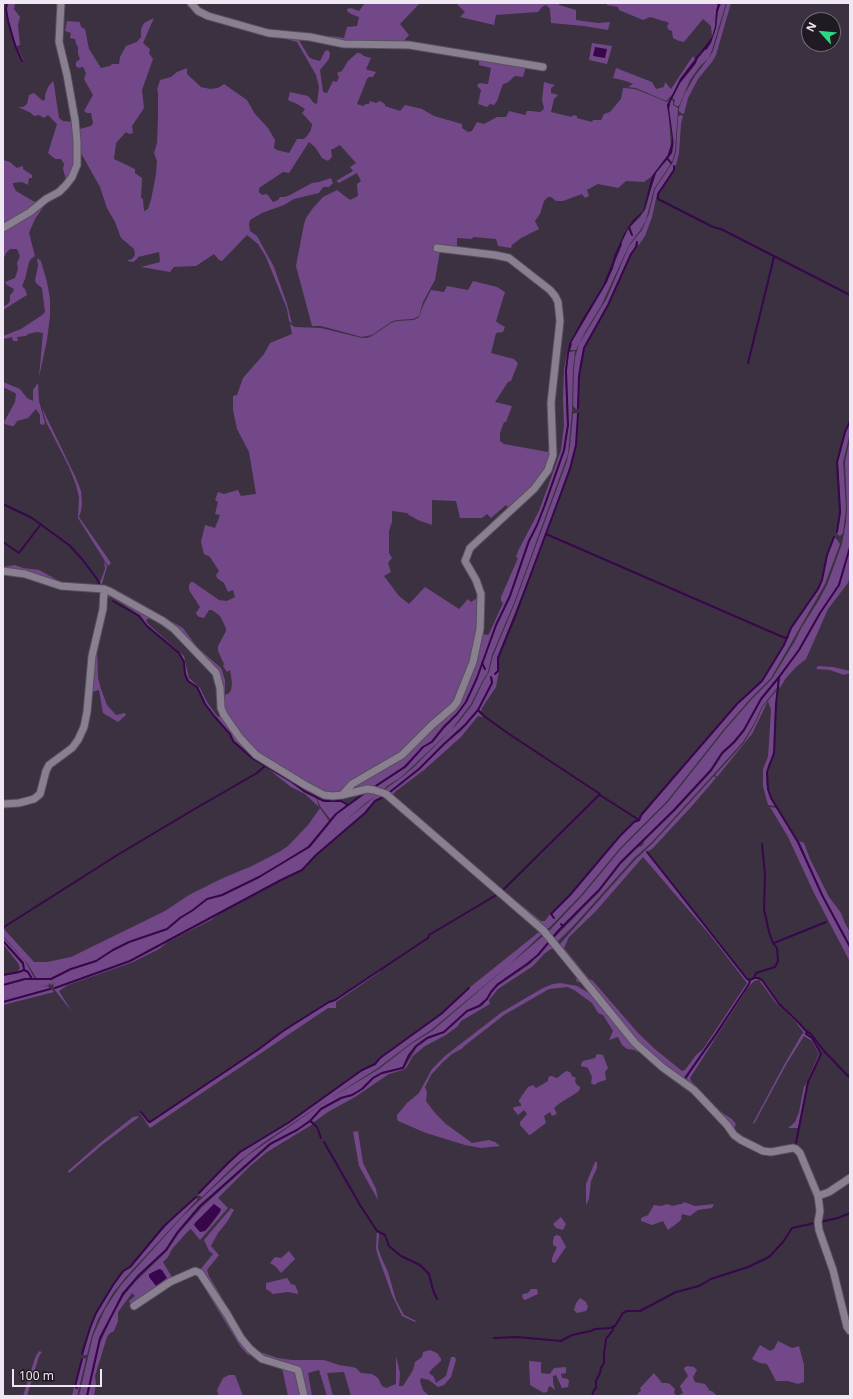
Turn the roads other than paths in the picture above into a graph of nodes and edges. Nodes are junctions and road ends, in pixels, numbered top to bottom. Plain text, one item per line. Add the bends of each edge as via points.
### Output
1 (61, 3) edge
2 (191, 3) edge
3 (543, 67) dead end
4 (3, 228) edge
5 (437, 248) dead end
6 (3, 571) edge
7 (104, 589) junction
8 (342, 795) junction
9 (3, 804) edge
10 (850, 1178) edge
11 (818, 1196) junction
12 (134, 1306) dead end
13 (850, 1332) edge
14 (304, 1396) edge

1 - 4 street via 59,42 75,120 77,165 72,177 59,192
2 - 3 street via 198,11 208,16 268,33 310,37 344,44 409,45
5 - 8 street via 509,258 545,285 555,296 560,321 551,403 553,455 548,470 534,489 470,548 465,561 481,594 480,629 473,662 454,707 402,755 352,784
6 - 7 street via 25,574 61,586
7 - 8 street via 163,621 211,666 218,680 224,715 256,755 315,791 333,796
7 - 9 street via 103,609 92,656 88,712 78,740 50,765 40,794 19,804
8 - 11 street via 367,790 386,794 550,938 635,1043 694,1090 734,1135 763,1151 796,1149
10 - 11 street
11 - 13 street via 818,1230 833,1270
12 - 14 street via 170,1282 195,1271 200,1273 241,1338 256,1355 268,1362 298,1370

